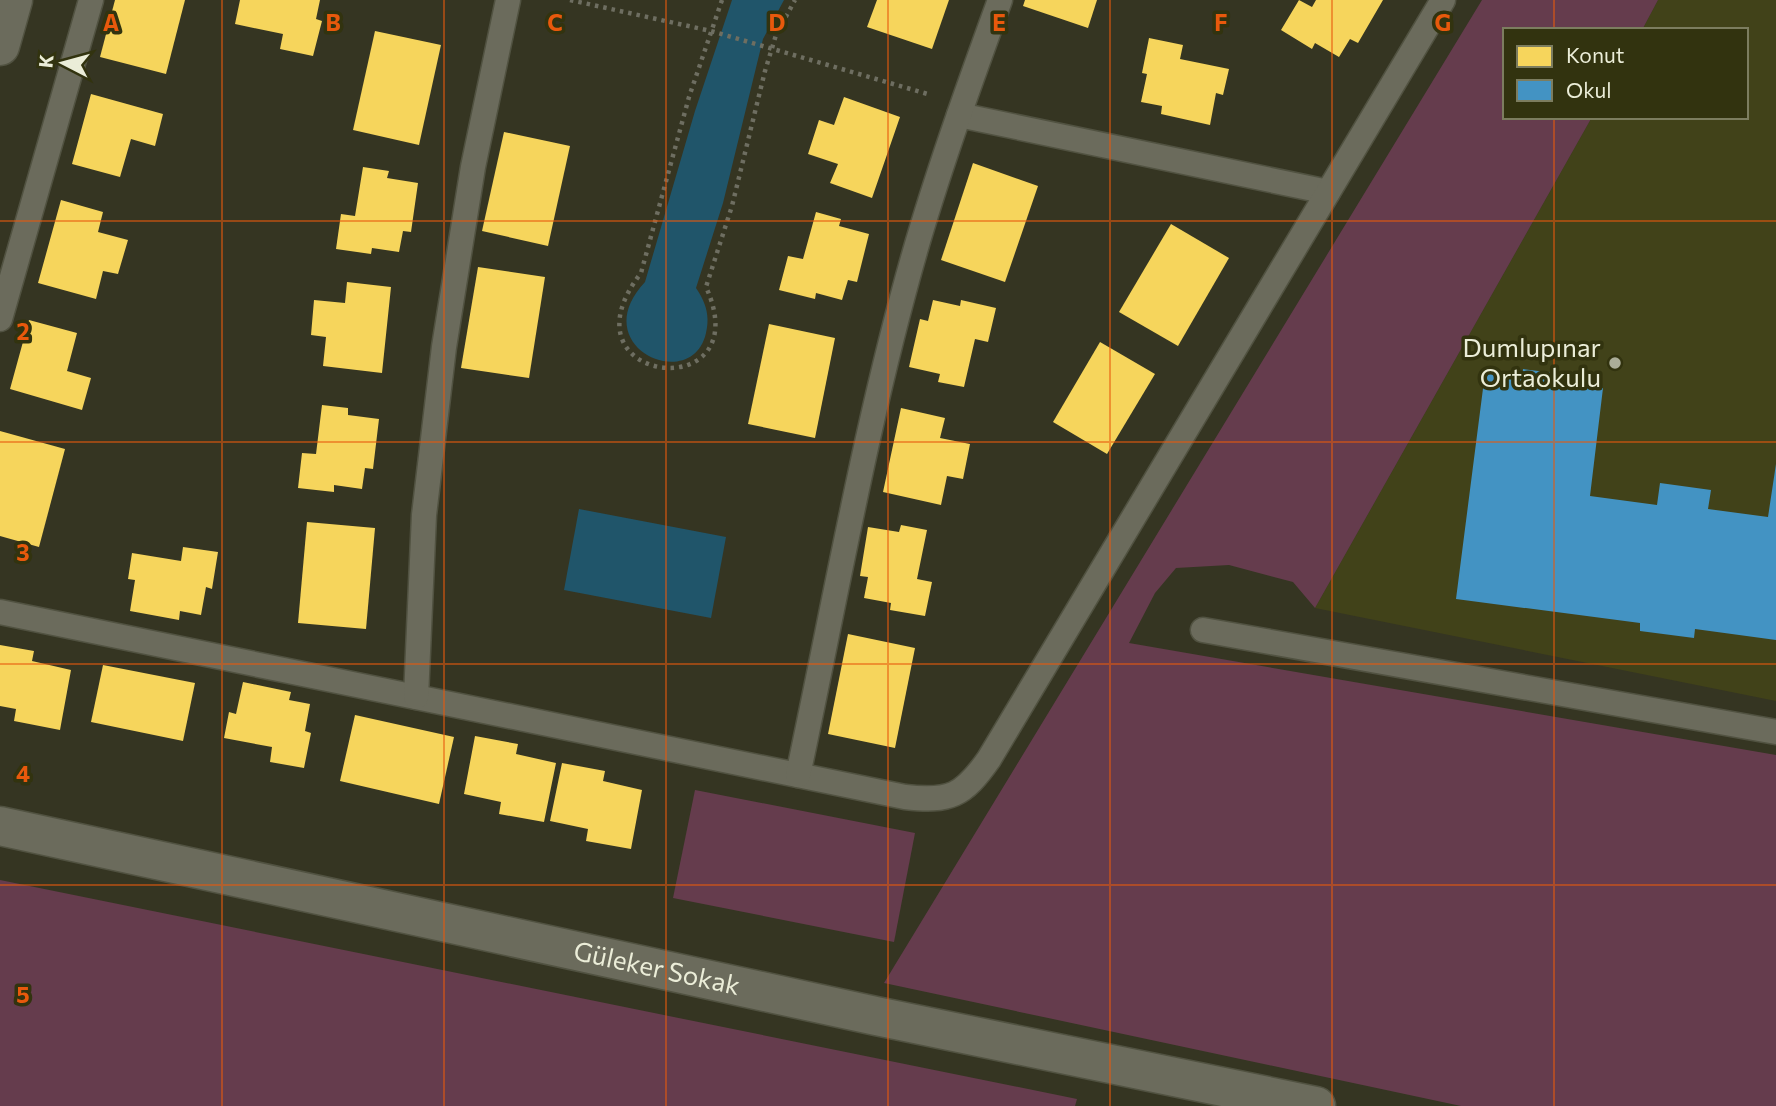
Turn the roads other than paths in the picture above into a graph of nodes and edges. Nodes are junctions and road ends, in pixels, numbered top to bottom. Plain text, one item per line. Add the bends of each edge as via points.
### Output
1 (13, 0) edge
2 (91, 0) edge
3 (509, 0) edge
4 (1000, 0) edge
5 (1443, 0) edge
6 (0, 46) edge
7 (961, 110) junction
8 (1328, 192) junction
9 (0, 319) edge
10 (0, 612) edge
11 (1203, 630) dead end
12 (416, 697) junction
13 (1776, 732) edge
14 (798, 775) junction
15 (0, 827) edge
16 (1316, 1106) edge

1 - 6 street
2 - 9 lane
3 - 12 lane via 473,167 444,347 424,515
4 - 7 lane
5 - 8 lane
7 - 8 lane
7 - 14 lane via 892,341
8 - 14 lane via 971,784 932,800
10 - 12 lane
11 - 13 lane
12 - 14 lane
15 - 16 street, Güleker Sokak

